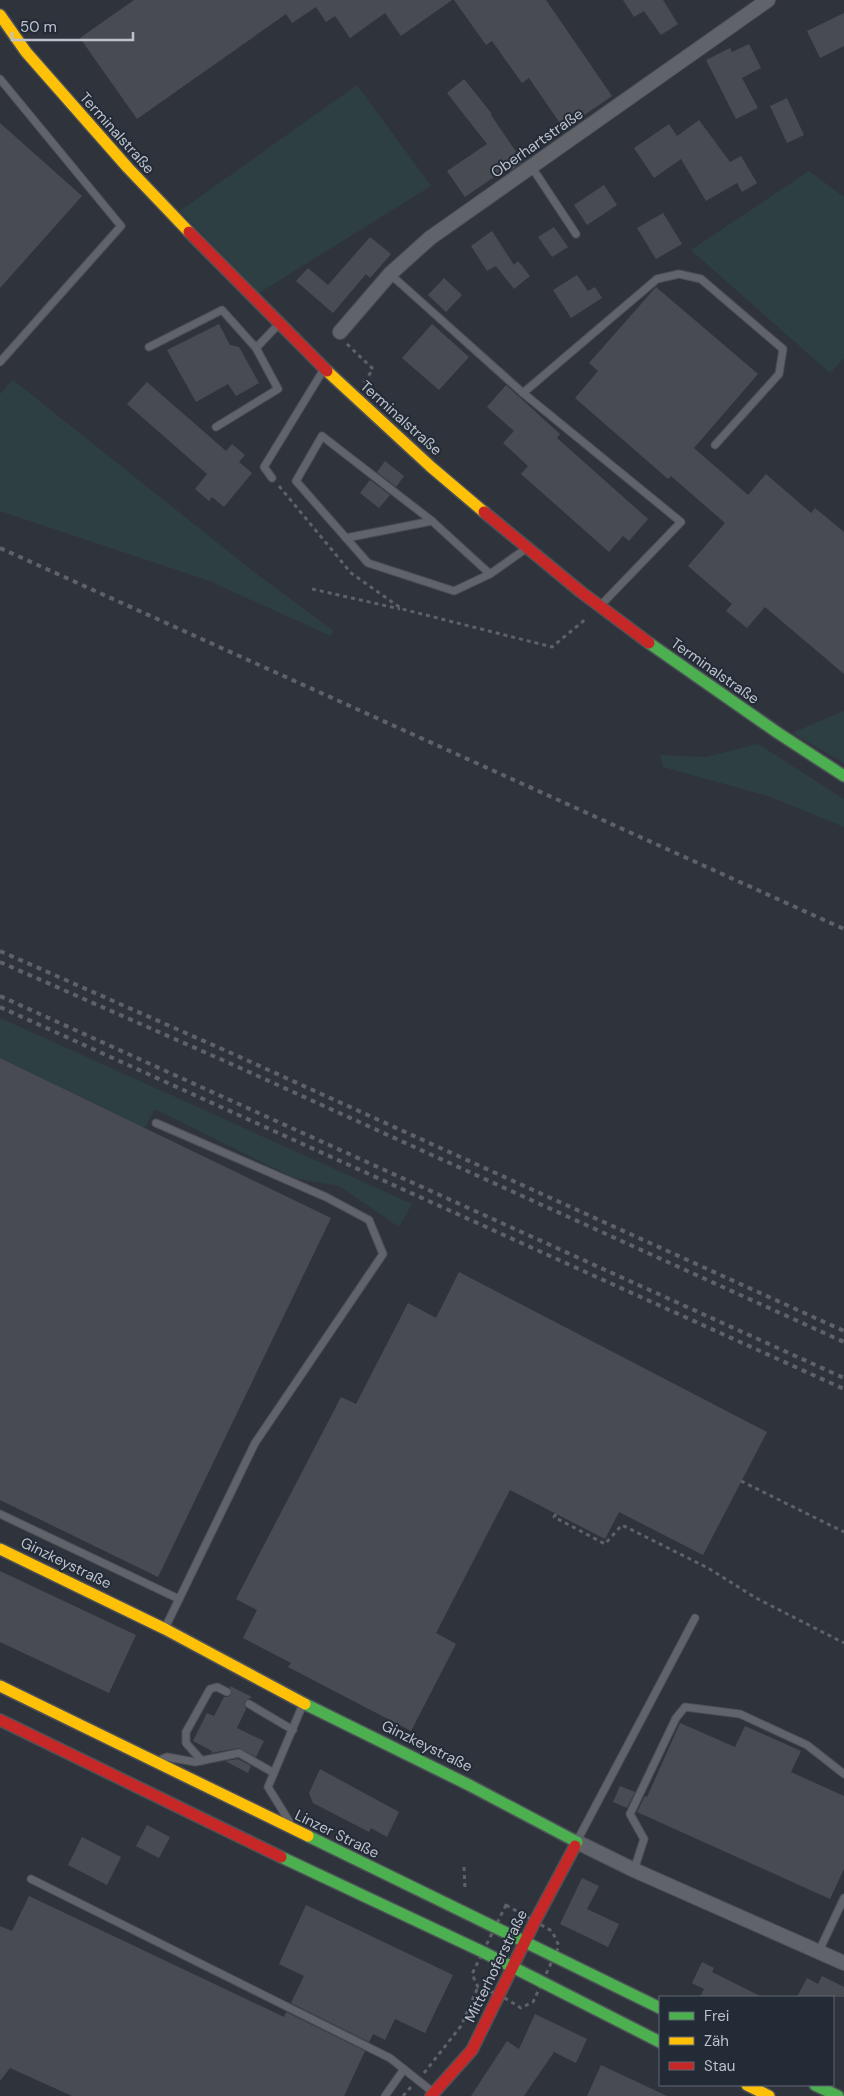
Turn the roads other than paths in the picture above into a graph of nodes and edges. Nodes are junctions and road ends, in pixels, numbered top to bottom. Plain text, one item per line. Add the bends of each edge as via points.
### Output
1 (768, 0) edge
2 (0, 15) edge
3 (0, 79) edge
4 (531, 166) junction
5 (576, 234) dead end
6 (390, 274) junction
7 (278, 324) junction
8 (340, 332) road end
9 (149, 347) dead end
10 (256, 348) junction
11 (0, 362) edge
12 (324, 368) junction
13 (523, 393) junction
14 (216, 427) dead end
15 (715, 445) dead end
16 (272, 478) dead end
17 (432, 521) junction
18 (346, 538) junction
19 (527, 548) junction
20 (490, 574) junction
21 (600, 606) junction
22 (844, 776) edge
23 (156, 1123) dead end
24 (0, 1514) edge
25 (0, 1549) edge
26 (179, 1599) junction
27 (695, 1618) dead end
28 (165, 1628) junction
29 (0, 1686) edge
30 (227, 1692) dead end
31 (304, 1703) junction
32 (249, 1704) dead end
33 (0, 1720) edge
34 (293, 1730) junction
35 (202, 1761) junction
36 (155, 1762) junction
37 (274, 1773) junction
38 (844, 1774) edge
39 (294, 1830) junction
40 (577, 1842) junction
41 (634, 1870) junction
42 (31, 1879) dead end
43 (844, 1898) edge
44 (525, 1942) junction
45 (819, 1951) junction
46 (844, 1963) edge
47 (513, 1968) junction
48 (659, 2008) edge
49 (659, 2041) edge
50 (404, 2069) junction
51 (749, 2086) edge
52 (817, 2086) edge
53 (434, 2095) edge
54 (385, 2096) edge
55 (770, 2096) edge
56 (838, 2096) edge

1 - 4 street, Oberhartstraße
2 - 7 street, Terminalstraße via 22,48 126,167
3 - 11 lane via 121,226
4 - 5 lane
4 - 6 street, Oberhartstraße via 430,238
6 - 8 street, Oberhartstraße
6 - 13 lane
7 - 10 lane
7 - 12 street, Terminalstraße
9 - 10 lane via 222,310
10 - 14 lane via 278,389
12 - 16 lane via 264,467
12 - 19 street, Terminalstraße
13 - 15 lane via 657,280 679,274 701,280 783,349 779,374
13 - 21 lane via 681,522
17 - 18 lane
17 - 18 lane via 322,436 296,481
17 - 20 lane
18 - 20 lane via 368,563 454,591
19 - 20 lane
19 - 21 street, Terminalstraße
21 - 22 street, Terminalstraße via 688,672
23 - 26 lane via 326,1196 369,1220 383,1254 255,1443
24 - 26 lane
25 - 28 street, Ginzkeystraße
26 - 28 lane
27 - 40 lane
28 - 31 street, Ginzkeystraße
29 - 36 street, Linzer Straße
30 - 35 lane via 217,1687 210,1689 186,1732 186,1743
31 - 34 lane
31 - 40 street, Ginzkeystraße
32 - 34 lane
33 - 47 street
34 - 37 lane
35 - 36 lane via 167,1756
35 - 37 lane via 239,1753
36 - 39 street, Linzer Straße
37 - 39 lane via 268,1787
38 - 41 lane via 807,1745 740,1714 686,1707 676,1718 630,1814 644,1839
39 - 44 street, Linzer Straße
40 - 41 street, Ginzkeystraße
40 - 44 street, Mitterhoferstraße
41 - 45 street, Ginzkeystraße
42 - 50 lane via 390,2058
43 - 45 lane
44 - 47 street, Mitterhoferstraße
44 - 48 street, Linzer Straße
45 - 46 street, Ginzkeystraße
47 - 49 street
47 - 53 street, Mitterhoferstraße via 472,2050
50 - 53 lane
50 - 54 lane
51 - 55 street
52 - 56 street

